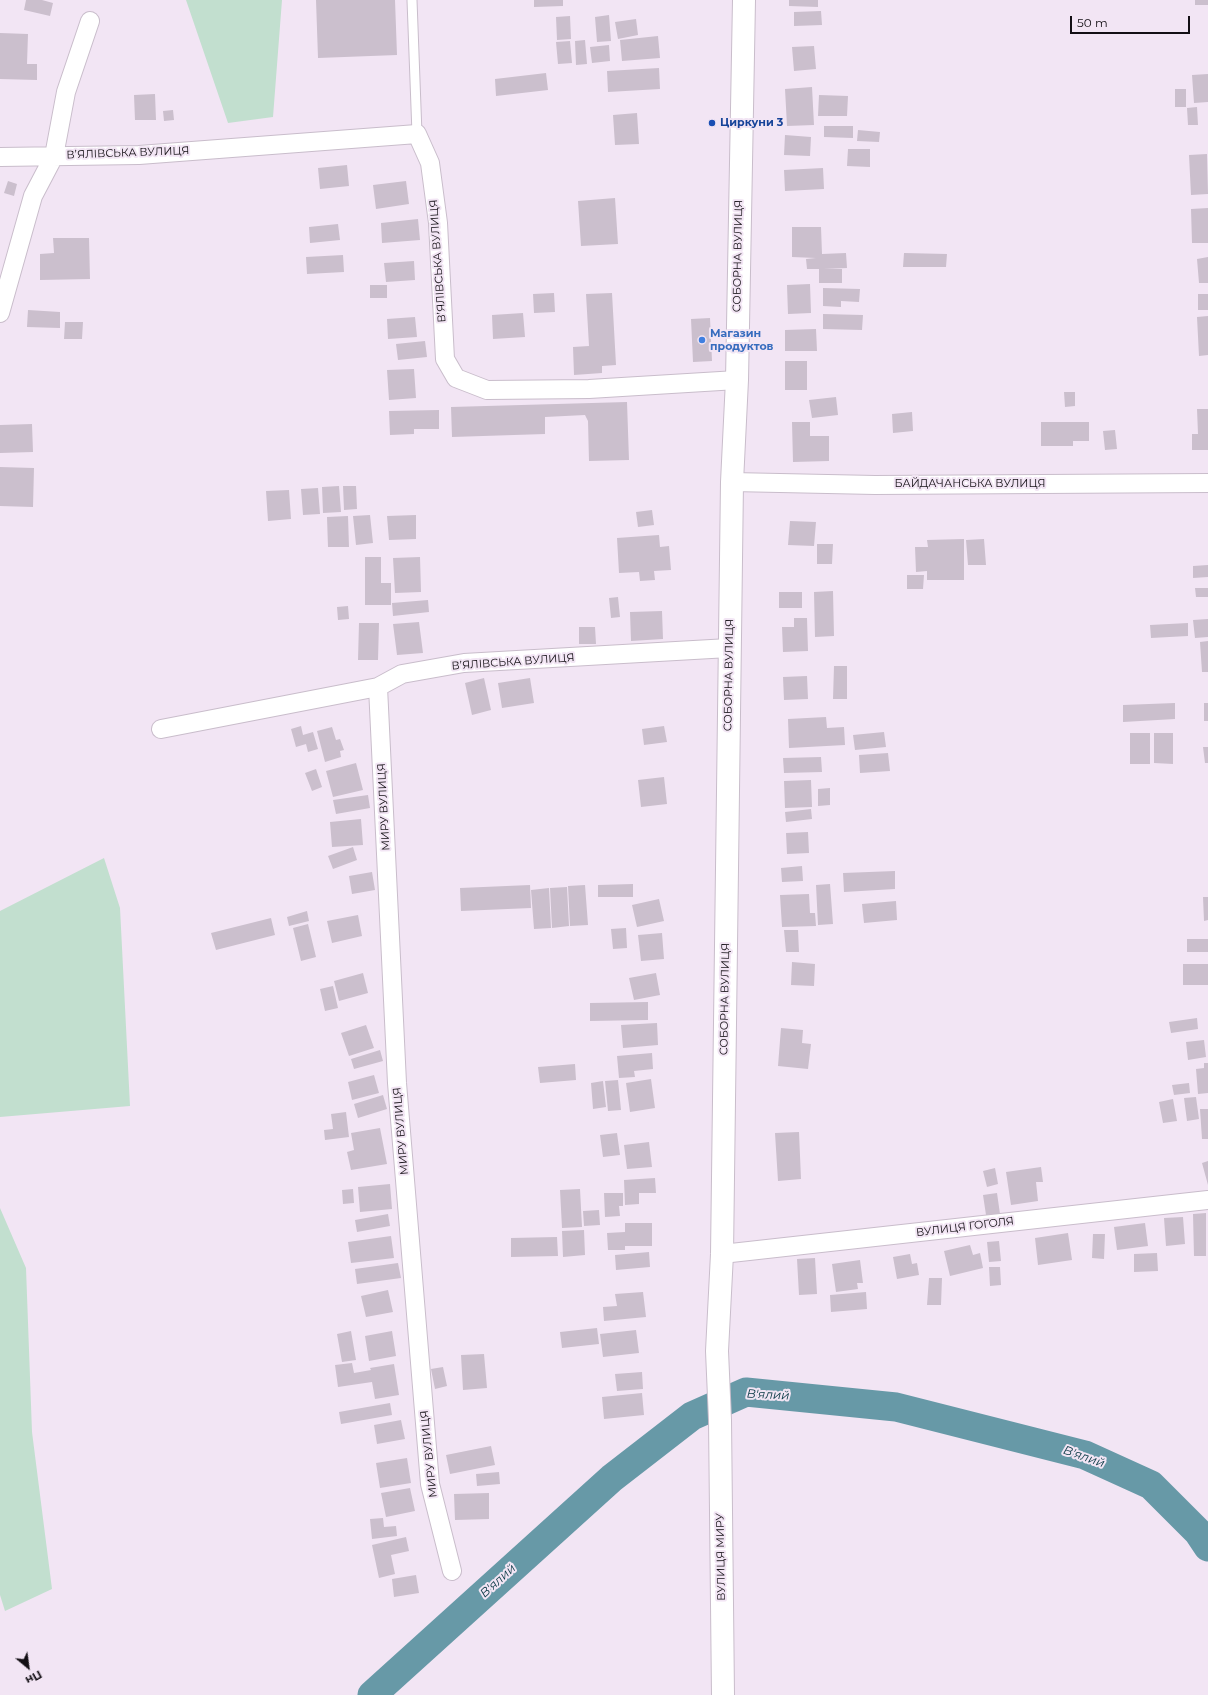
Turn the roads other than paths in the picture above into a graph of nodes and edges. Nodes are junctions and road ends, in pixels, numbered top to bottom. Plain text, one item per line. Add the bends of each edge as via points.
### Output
1 (412, 0) edge
2 (744, 0) edge
3 (90, 21) dead end
4 (417, 134) junction
5 (0, 156) edge
6 (54, 156) junction
7 (0, 313) edge
8 (737, 380) junction
9 (732, 482) junction
10 (1208, 483) edge
11 (729, 648) junction
12 (378, 688) junction
13 (161, 729) dead end
14 (1208, 1200) edge
15 (722, 1254) junction
16 (717, 1351) joint
17 (452, 1571) dead end
18 (723, 1695) edge

1 - 4 lane
2 - 8 street, СОБОРНА ВУЛИЦЯ
3 - 6 street via 66,92
4 - 6 street, В’ЯЛІВСЬКА ВУЛИЦЯ via 140,155
4 - 8 street, В’ЯЛІВСЬКА ВУЛИЦЯ via 430,163 438,223 445,359 456,378 487,390 589,389
5 - 6 street, В’ЯЛІВСЬКА ВУЛИЦЯ
6 - 7 street via 33,196
8 - 9 street, СОБОРНА ВУЛИЦЯ
9 - 10 street, БАЙДАЧАНСЬКА ВУЛИЦЯ via 875,485
9 - 11 street, СОБОРНА ВУЛИЦЯ
11 - 12 street, В’ЯЛІВСЬКА ВУЛИЦЯ via 464,663 402,674
11 - 15 street, СОБОРНА ВУЛИЦЯ
12 - 13 street, В’ЯЛІВСЬКА ВУЛИЦЯ
12 - 17 street, МИРУ ВУЛИЦЯ via 397,1083 430,1484
14 - 15 street, ВУЛИЦЯ ГОГОЛЯ
15 - 16 street, СОБОРНА ВУЛИЦЯ
16 - 18 street, ВУЛИЦЯ МИРУ

